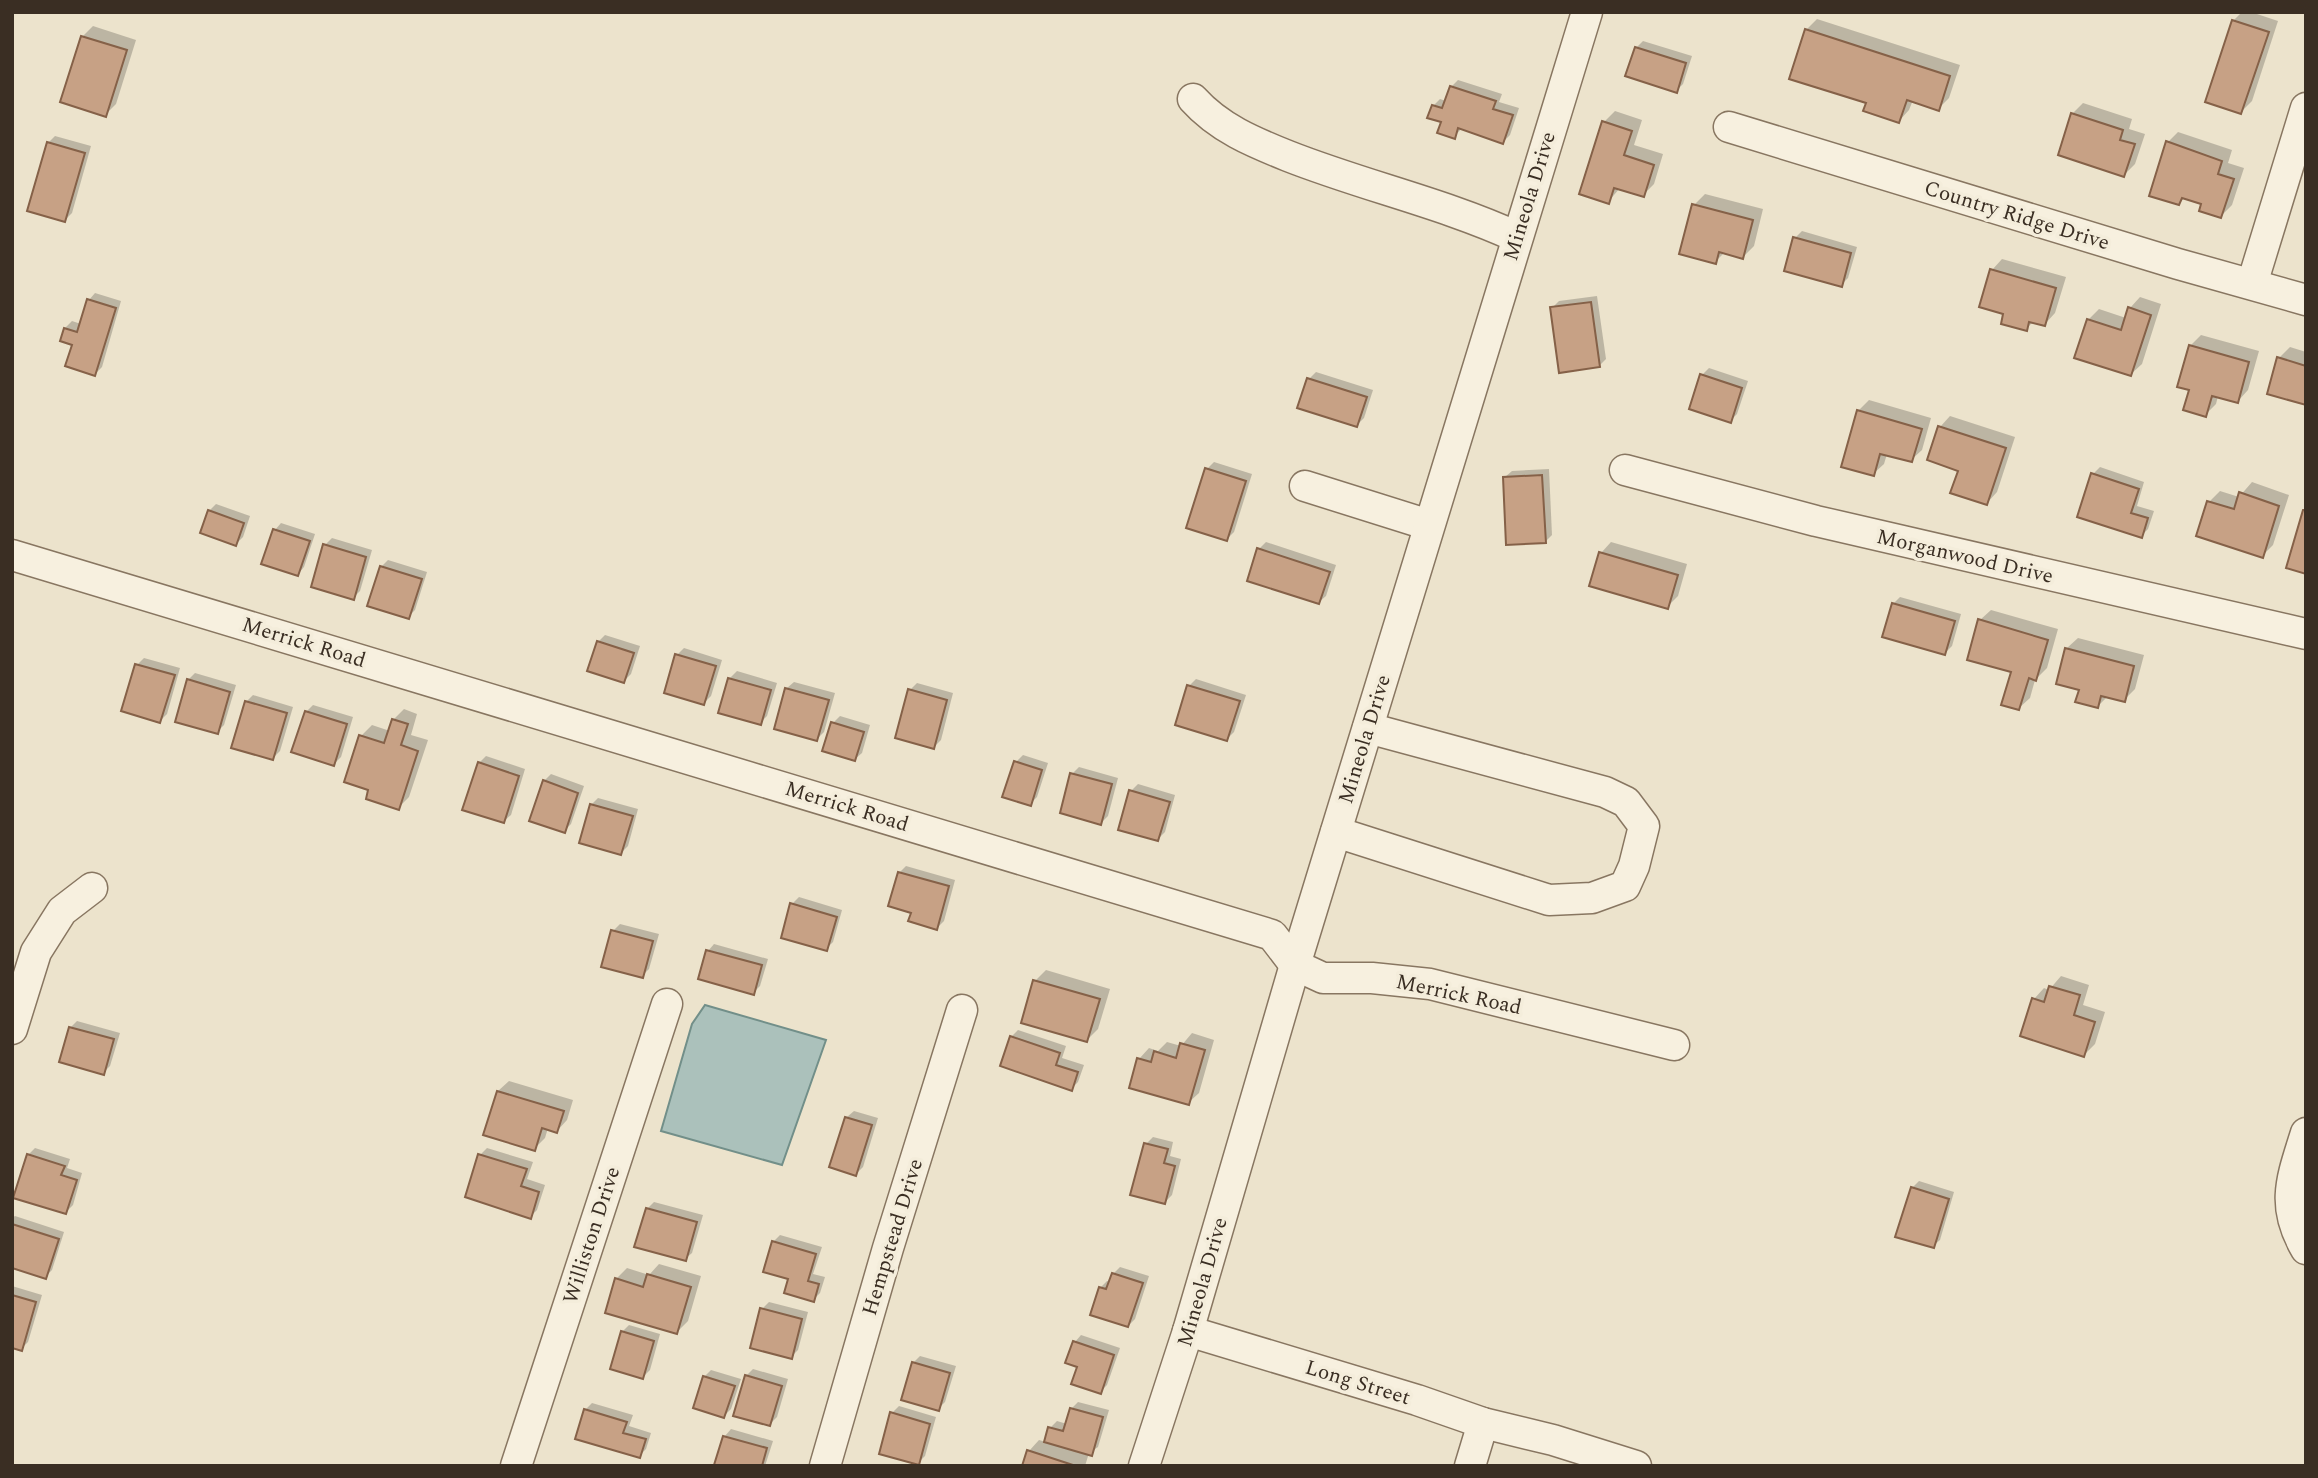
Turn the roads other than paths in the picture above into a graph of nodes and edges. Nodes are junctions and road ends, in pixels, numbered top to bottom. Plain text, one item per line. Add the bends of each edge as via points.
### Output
1 (1587, 12) edge
2 (1193, 99) dead end
3 (2306, 108) edge
4 (1729, 127) dead end
5 (1517, 237) junction
6 (2252, 284) junction
7 (2306, 300) edge
8 (1625, 470) dead end
9 (1305, 486) dead end
10 (1429, 525) junction
11 (12, 555) edge
12 (2306, 634) edge
13 (1368, 728) junction
14 (1336, 832) junction
15 (92, 888) dead end
16 (1295, 965) junction
17 (667, 1004) dead end
18 (962, 1010) dead end
19 (12, 1029) edge
20 (1674, 1045) dead end
21 (2306, 1133) edge
22 (2306, 1249) edge
23 (1188, 1331) junction
24 (1483, 1423) junction
25 (516, 1466) edge
26 (825, 1466) edge
27 (1144, 1466) edge
28 (1470, 1466) edge
29 (1636, 1466) edge

1 - 5 street, Mineola Drive
2 - 5 street via 1222,125 1272,149
3 - 6 street
4 - 6 street, Country Ridge Drive
5 - 10 street, Mineola Drive
6 - 7 street, Country Ridge Drive
8 - 12 street, Morganwood Drive via 1816,521
9 - 10 street
10 - 13 street, Mineola Drive
11 - 16 street, Merrick Road via 1272,935
13 - 14 street, Mineola Drive
13 - 14 street via 1605,792 1626,802 1644,826 1634,866 1625,886 1592,898 1549,900
14 - 16 street, Mineola Drive
15 - 19 street via 62,911 36,952
16 - 20 street, Merrick Road via 1323,978 1430,984
16 - 23 street, Mineola Drive
17 - 25 street, Williston Drive
18 - 26 street, Hempstead Drive
21 - 22 street via 2290,1195 2291,1216
23 - 24 street, Long Street
23 - 27 street, Mineola Drive
24 - 28 street
24 - 29 street, Long Street

